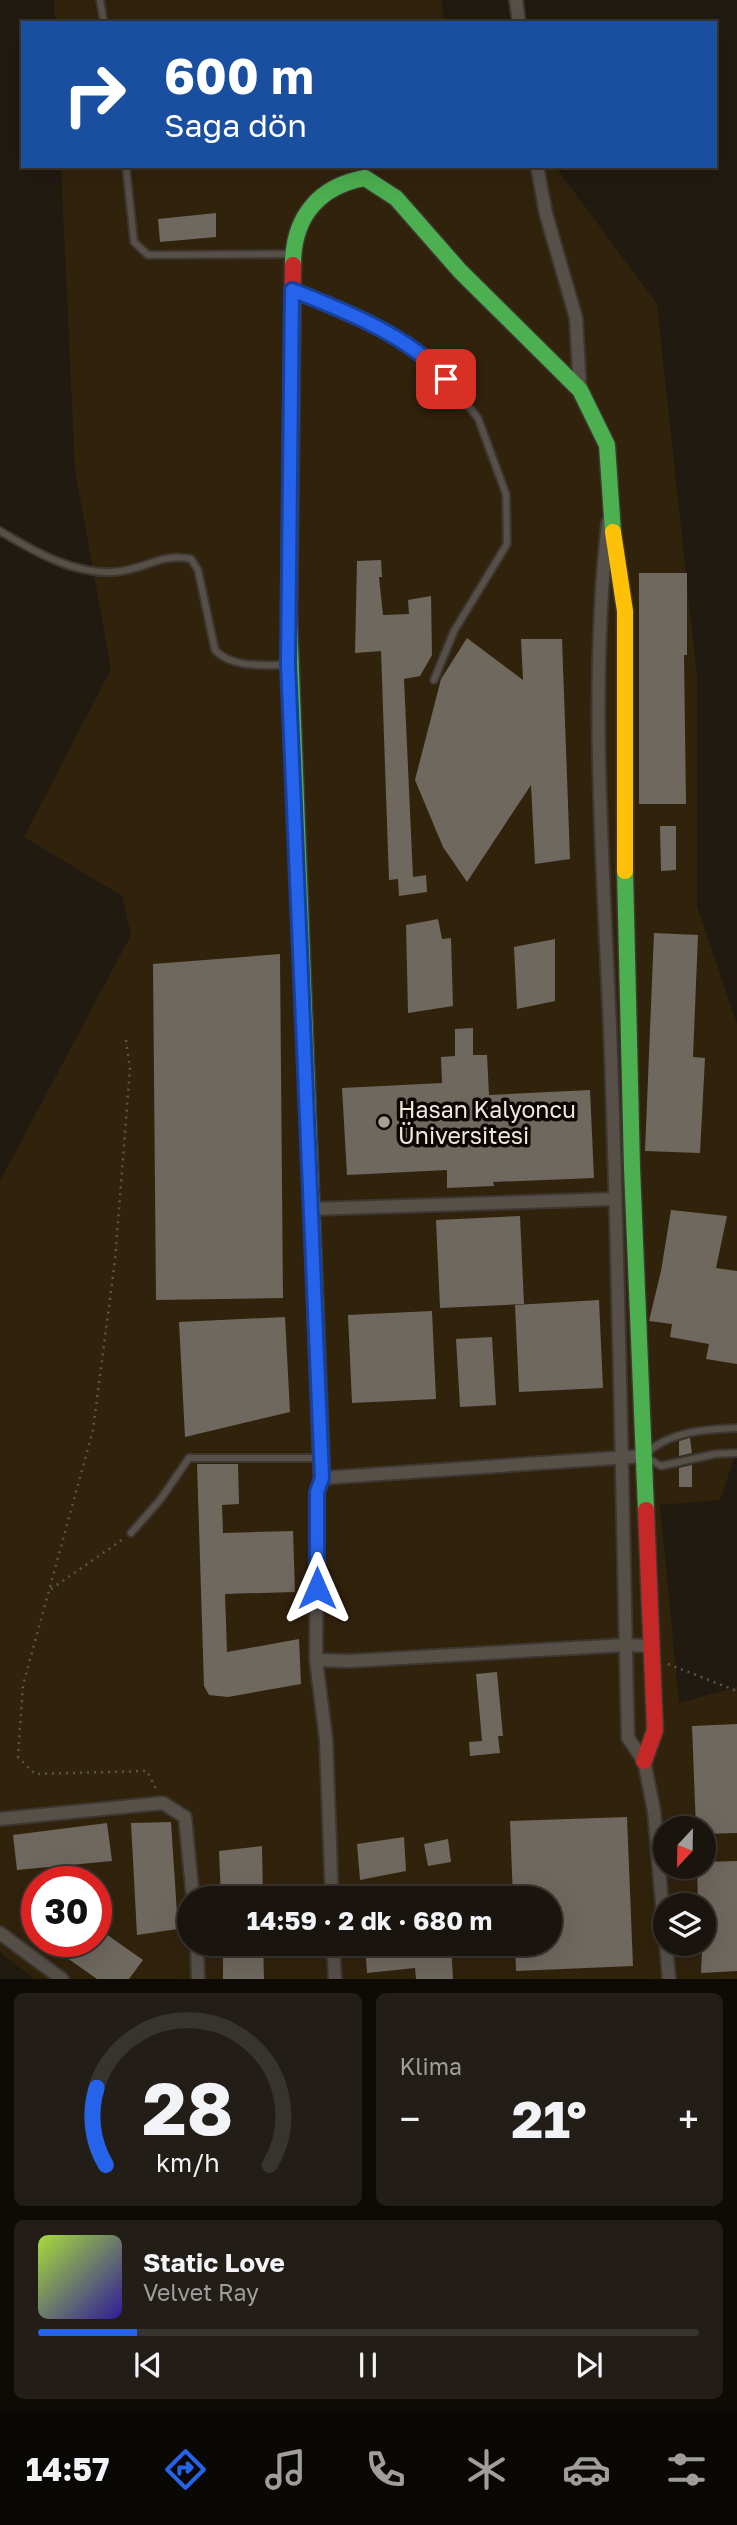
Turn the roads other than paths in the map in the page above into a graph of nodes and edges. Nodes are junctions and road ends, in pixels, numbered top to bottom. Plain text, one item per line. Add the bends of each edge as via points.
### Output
1 (100, 0) edge
2 (516, 0) edge
3 (104, 21) edge
4 (519, 21) edge
5 (126, 168) edge
6 (537, 168) edge
7 (293, 253) junction
8 (292, 290) junction
9 (580, 390) junction
10 (609, 507) junction
11 (0, 531) edge
12 (288, 664) junction
13 (434, 680) dead end
14 (614, 1199) junction
15 (312, 1209) junction
16 (737, 1428) edge
17 (737, 1453) edge
18 (644, 1456) junction
19 (322, 1458) junction
20 (621, 1459) junction
21 (322, 1478) junction
22 (131, 1533) road end
23 (626, 1645) junction
24 (652, 1652) junction
25 (316, 1660) junction
26 (644, 1761) junction
27 (0, 1819) edge
28 (193, 1886) edge
29 (332, 1886) edge
30 (661, 1893) edge
31 (0, 1933) edge
32 (197, 1956) edge
33 (334, 1956) edge
34 (667, 1956) edge
35 (62, 1979) edge
36 (198, 1979) edge
37 (335, 1979) edge
38 (668, 1979) edge

1 - 3 lane
2 - 4 street
5 - 7 lane via 134,242 148,256
6 - 9 street via 576,318
7 - 8 street
7 - 9 street via 318,194 340,181 365,178 396,198 470,281
8 - 12 street
8 - 13 lane via 345,311 430,360 478,418 506,494 508,544 454,631
9 - 10 street via 607,445
10 - 14 street via 600,593 600,824
10 - 18 street via 625,611 623,810
11 - 12 lane via 47,559 94,570 122,571 176,556 191,559 198,570 215,650 222,658
12 - 15 street
14 - 15 street
14 - 20 street
15 - 19 street
16 - 18 lane via 657,1441
17 - 18 lane via 661,1466
18 - 20 street
18 - 24 street
19 - 21 street
19 - 22 lane via 189,1458
20 - 21 street
20 - 23 street
21 - 25 street via 317,1492
23 - 24 street
23 - 25 street
23 - 26 street via 628,1738
24 - 26 street via 655,1730
25 - 29 street via 326,1739
26 - 30 street
27 - 28 street via 163,1803 185,1817
31 - 35 street
32 - 36 street
33 - 37 street
34 - 38 street

